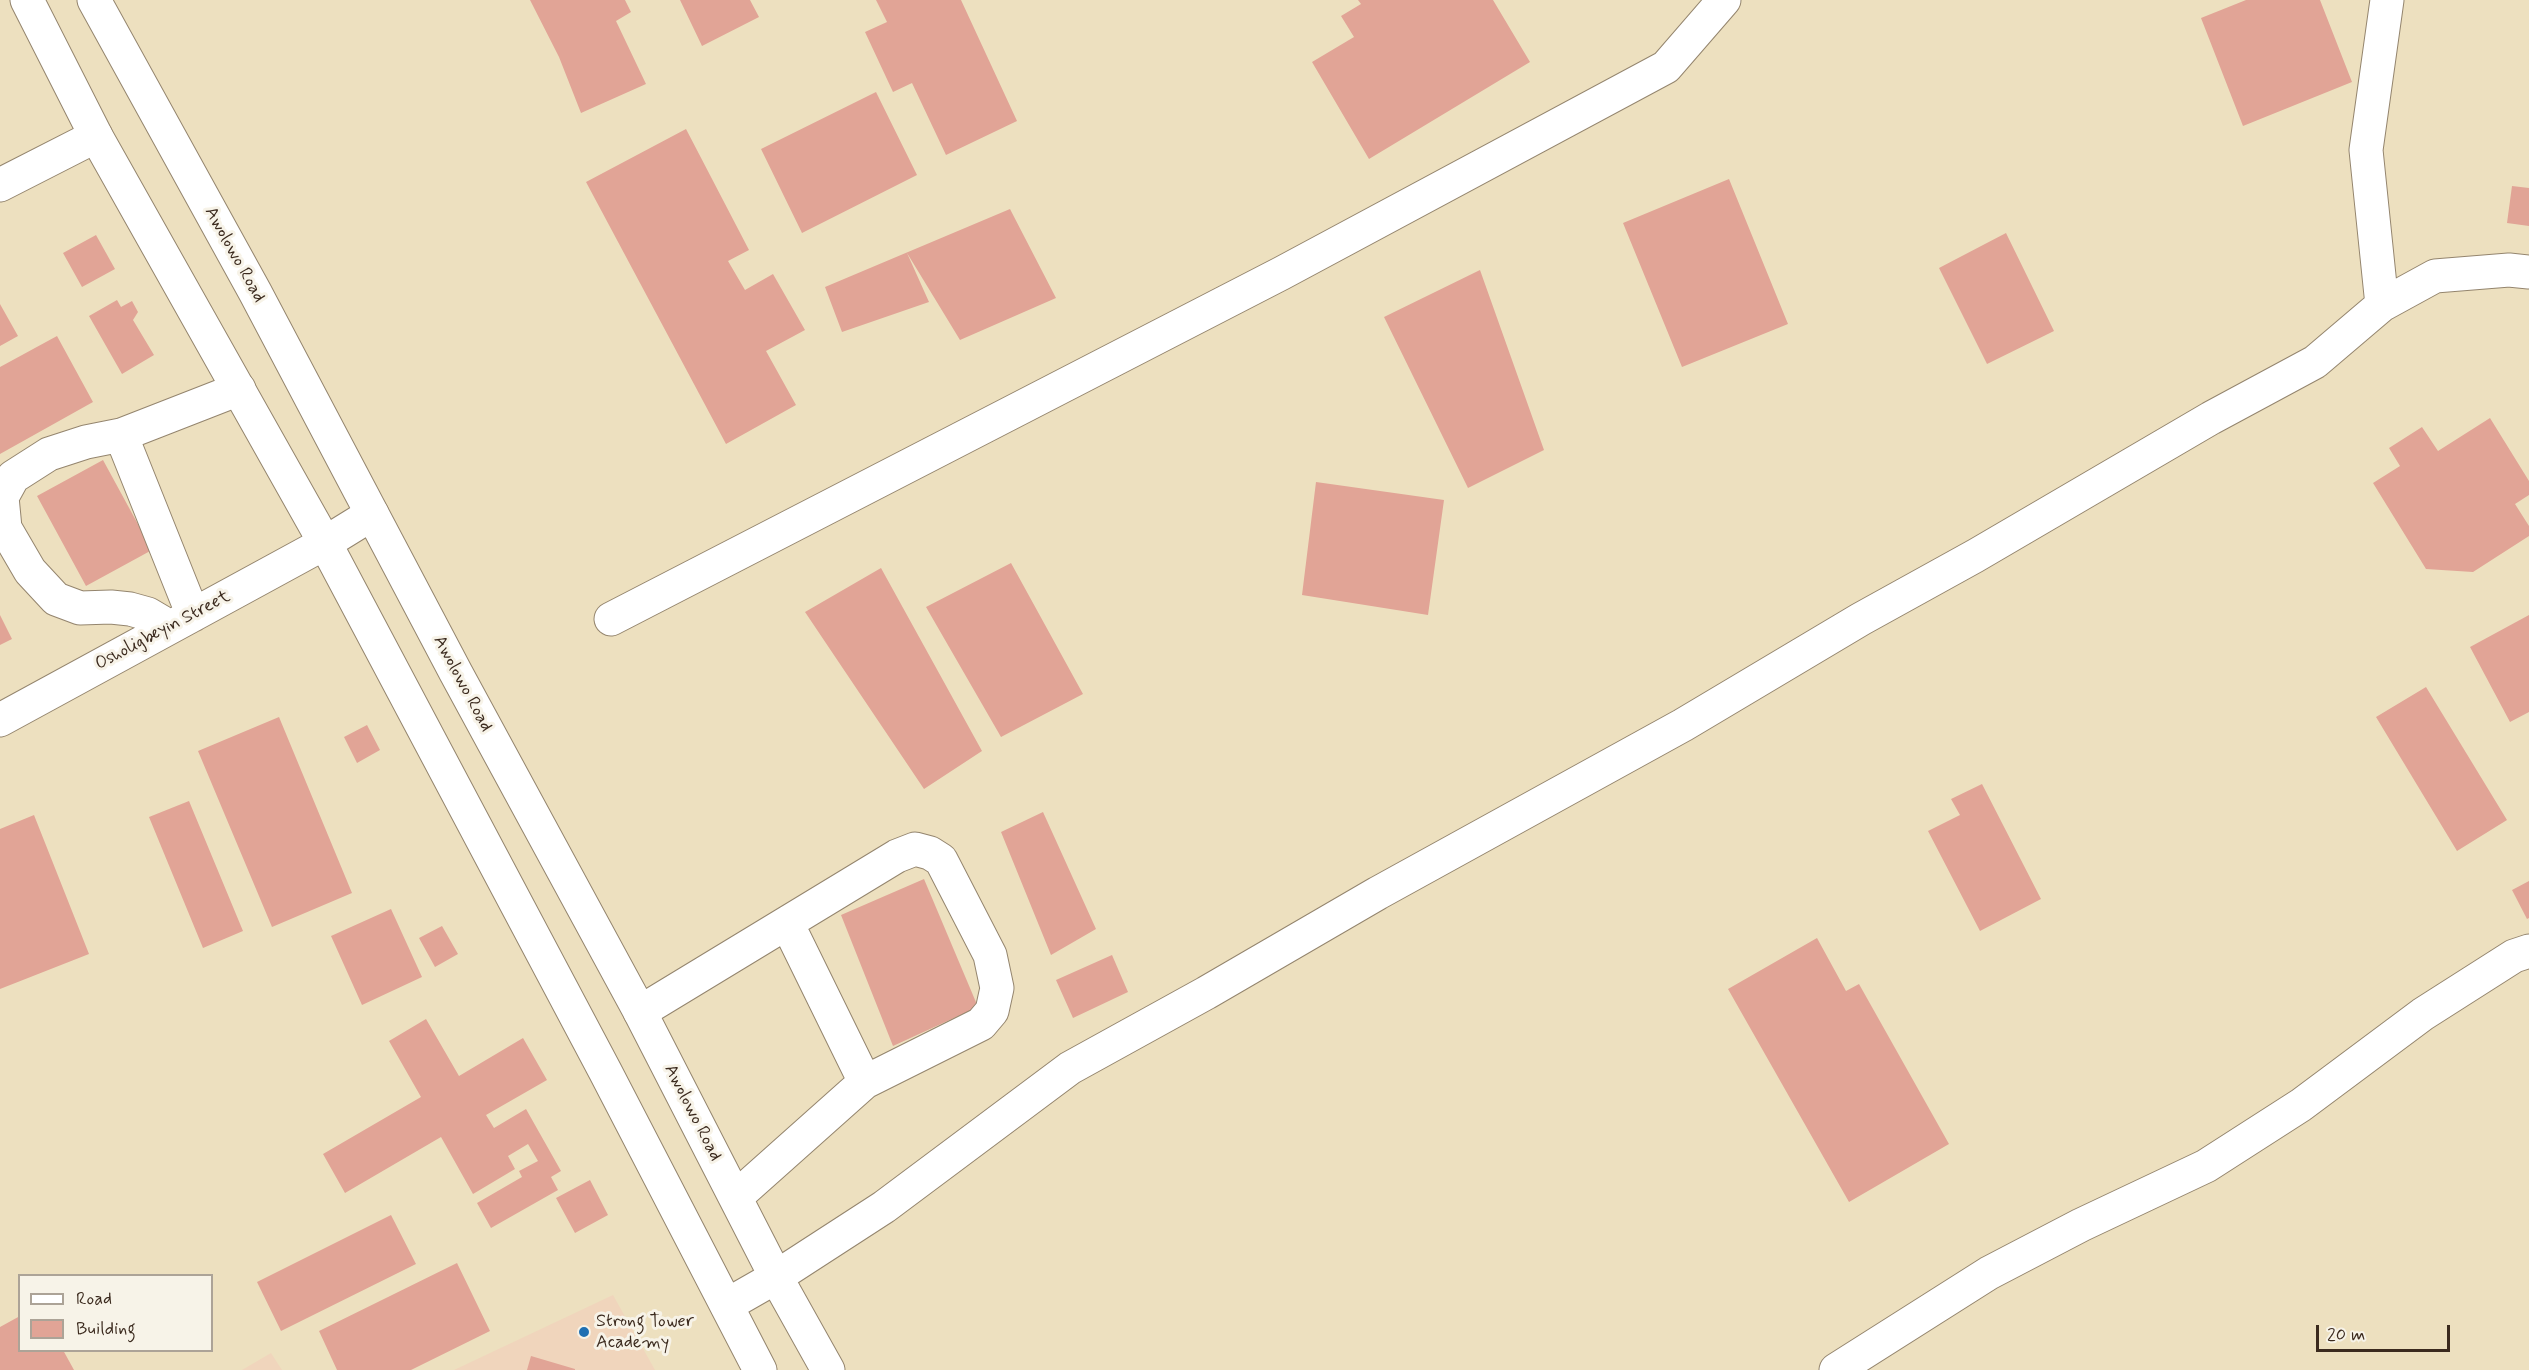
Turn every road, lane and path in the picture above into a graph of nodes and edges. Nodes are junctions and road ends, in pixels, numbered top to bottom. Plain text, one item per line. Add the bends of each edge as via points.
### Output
1 (27, 0) edge
2 (94, 0) edge
3 (1724, 0) edge
4 (2387, 0) edge
5 (96, 136) junction
6 (0, 185) edge
7 (2529, 272) edge
8 (2382, 305) junction
9 (239, 389) junction
10 (121, 435) junction
11 (372, 514) junction
12 (325, 543) junction
13 (611, 619) dead end
14 (181, 621) junction
15 (0, 720) edge
16 (788, 923) junction
17 (2529, 951) edge
18 (640, 1012) junction
19 (865, 1082) junction
20 (736, 1197) junction
21 (776, 1277) junction
22 (727, 1305) junction
23 (760, 1370) edge
24 (828, 1370) edge
25 (1836, 1370) edge

1 - 5 street
2 - 11 street, Awolowo Road
3 - 13 street via 1666,67 1645,79 1282,273
4 - 8 street via 2366,150
5 - 6 street
5 - 9 street
7 - 8 street via 2435,276
8 - 21 street via 2315,362 1861,619 1683,725 1070,1068 884,1207
9 - 10 street
9 - 12 street
10 - 14 street
10 - 14 street via 49,454 13,477 2,496 5,528 30,571 56,598 80,608 130,609
11 - 12 street, Osholigbeyin Street
11 - 18 street, Awolowo Road
12 - 14 street, Osholigbeyin Street
12 - 22 street
14 - 15 street, Osholigbeyin Street
16 - 18 street
16 - 19 street
16 - 19 street via 897,856 915,849 941,860 990,955 997,988 992,1011 981,1024
17 - 25 street via 2514,956 2423,1014 2301,1105 2206,1167 1989,1273
18 - 20 street, Awolowo Road
19 - 20 street
20 - 21 street, Awolowo Road
21 - 22 street
21 - 24 street, Awolowo Road
22 - 23 street

